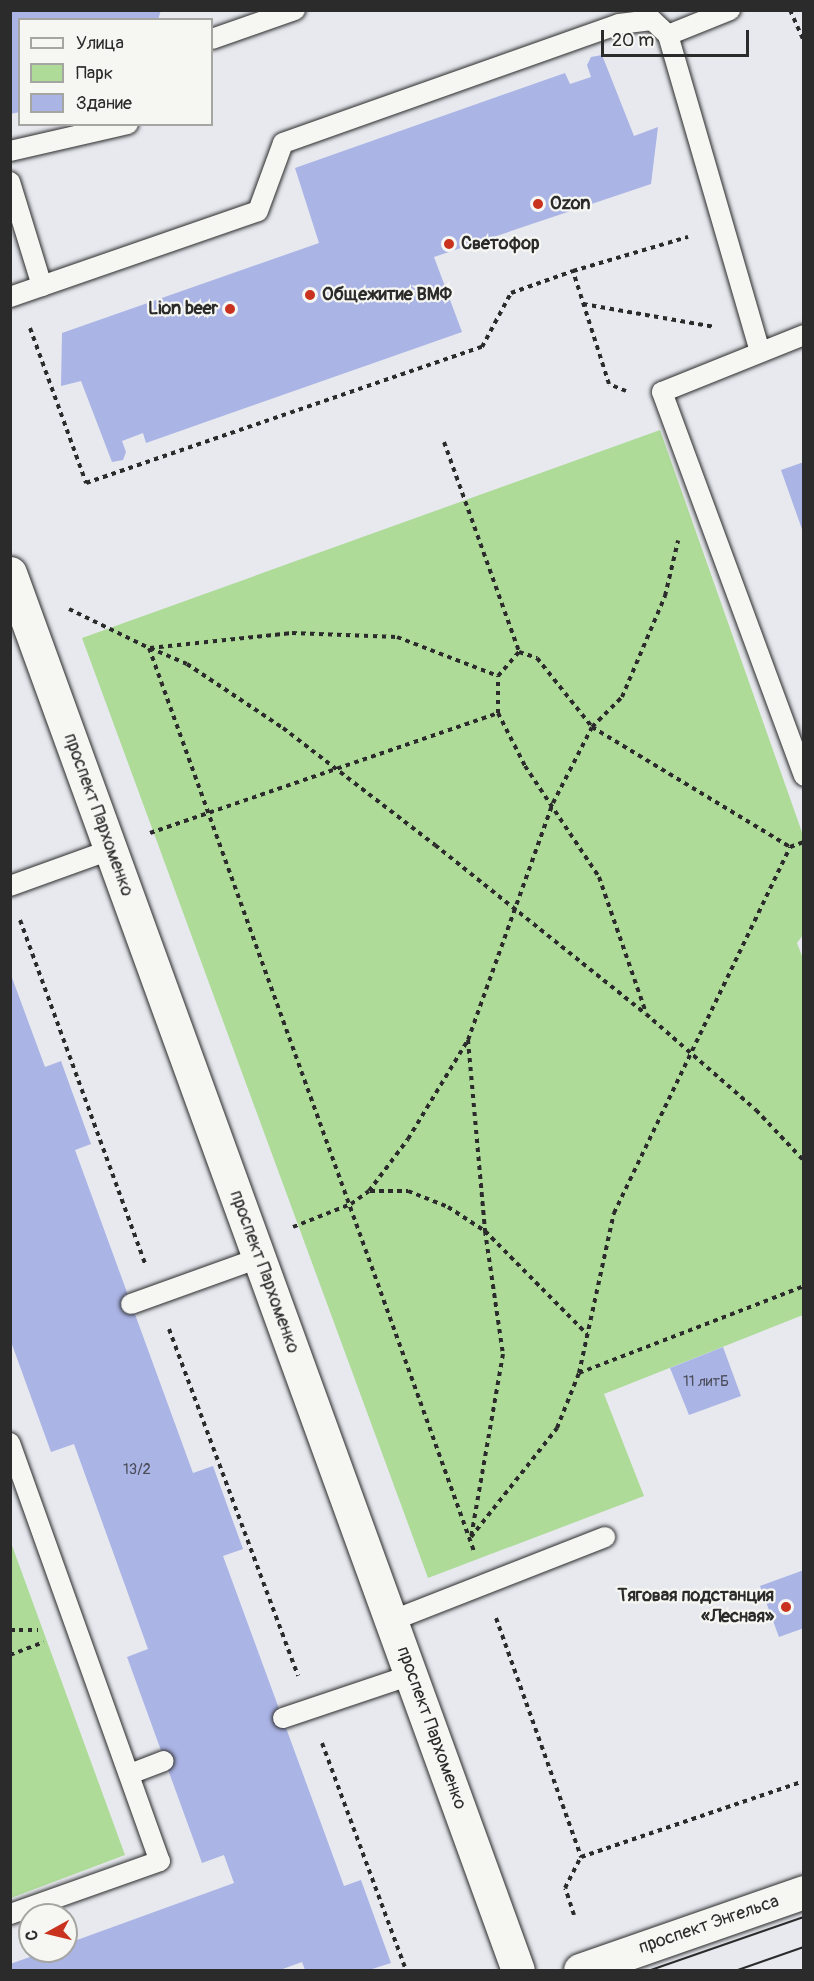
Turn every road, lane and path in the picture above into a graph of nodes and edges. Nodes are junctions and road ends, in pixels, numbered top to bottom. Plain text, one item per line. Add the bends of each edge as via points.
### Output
1 (295, 10) edge
2 (730, 10) edge
3 (790, 10) edge
4 (668, 35) junction
5 (213, 39) edge
6 (804, 41) edge
7 (119, 126) edge
8 (10, 151) edge
9 (10, 182) edge
10 (698, 234) dead end
11 (573, 271) junction
12 (42, 286) junction
13 (10, 297) edge
14 (583, 304) junction
15 (704, 324) dead end
16 (30, 328) dead end
17 (804, 335) edge
18 (760, 351) junction
19 (635, 395) dead end
20 (444, 442) dead end
21 (693, 476) junction
22 (10, 573) edge
23 (66, 607) dead end
24 (149, 648) junction
25 (519, 652) junction
26 (498, 676) junction
27 (498, 713) junction
28 (592, 727) junction
29 (336, 768) junction
30 (804, 776) edge
31 (553, 804) junction
32 (210, 811) junction
33 (141, 836) dead end
34 (804, 842) edge
35 (789, 847) junction
36 (110, 850) junction
37 (10, 886) edge
38 (518, 911) junction
39 (19, 916) dead end
40 (646, 1014) junction
41 (468, 1040) junction
42 (689, 1052) junction
43 (804, 1161) edge
44 (369, 1191) junction
45 (351, 1204) junction
46 (286, 1230) dead end
47 (485, 1231) junction
48 (259, 1258) junction
49 (804, 1286) edge
50 (157, 1295) junction
51 (130, 1304) dead end
52 (587, 1334) junction
53 (579, 1373) junction
54 (10, 1443) edge
55 (470, 1537) junction
56 (605, 1537) dead end
57 (484, 1585) junction
58 (392, 1622) junction
59 (411, 1675) junction
60 (310, 1709) junction
61 (283, 1718) dead end
62 (164, 1761) dead end
63 (130, 1774) junction
64 (804, 1781) edge
65 (581, 1857) junction
66 (804, 1892) edge
67 (10, 1914) edge
68 (574, 1915) dead end
69 (406, 1971) edge
70 (518, 1971) edge
71 (580, 1971) edge

1 - 5 lane
2 - 4 lane
3 - 6 path
4 - 12 lane via 652,20 631,20 283,143 258,210
4 - 18 lane
7 - 8 lane
9 - 12 lane
10 - 11 path
11 - 14 path
11 - 16 path via 511,292 482,347 86,483
12 - 13 lane
14 - 15 path
14 - 19 path via 609,384
17 - 18 lane
18 - 21 lane via 662,392
20 - 25 path
21 - 28 path via 665,596 622,697
21 - 30 lane
22 - 36 street, проспект Пархоменко
23 - 24 path
24 - 26 path via 292,633 397,637
24 - 29 path via 187,664
24 - 32 path
25 - 26 path
25 - 28 path via 537,658
26 - 27 path
27 - 29 path
27 - 31 path via 525,766
28 - 31 path
28 - 35 path
29 - 32 path
29 - 38 path
31 - 38 path
31 - 40 path via 599,877
32 - 33 path
32 - 45 path
34 - 35 path
35 - 42 path
36 - 37 lane
36 - 48 street, проспект Пархоменко
38 - 40 path
38 - 41 path
39 - 50 path
40 - 42 path
41 - 44 path via 408,1139
41 - 47 path
42 - 43 path via 756,1110
42 - 52 path via 614,1213
44 - 45 path
44 - 47 path via 408,1191 448,1207
45 - 46 path
45 - 55 path
47 - 52 path
47 - 55 path via 503,1354
48 - 50 lane
48 - 58 street, проспект Пархоменко
49 - 53 path
50 - 51 lane
50 - 60 path
52 - 53 path
53 - 55 path via 556,1428
54 - 63 lane
55 - 57 path
56 - 57 lane
57 - 58 lane
57 - 65 path
58 - 59 street, проспект Пархоменко
59 - 60 lane
59 - 70 street, проспект Пархоменко
60 - 61 lane
60 - 69 path
62 - 63 lane
63 - 67 lane via 160,1861
64 - 65 path
65 - 68 path via 565,1888
66 - 71 street, проспект Энгельса

